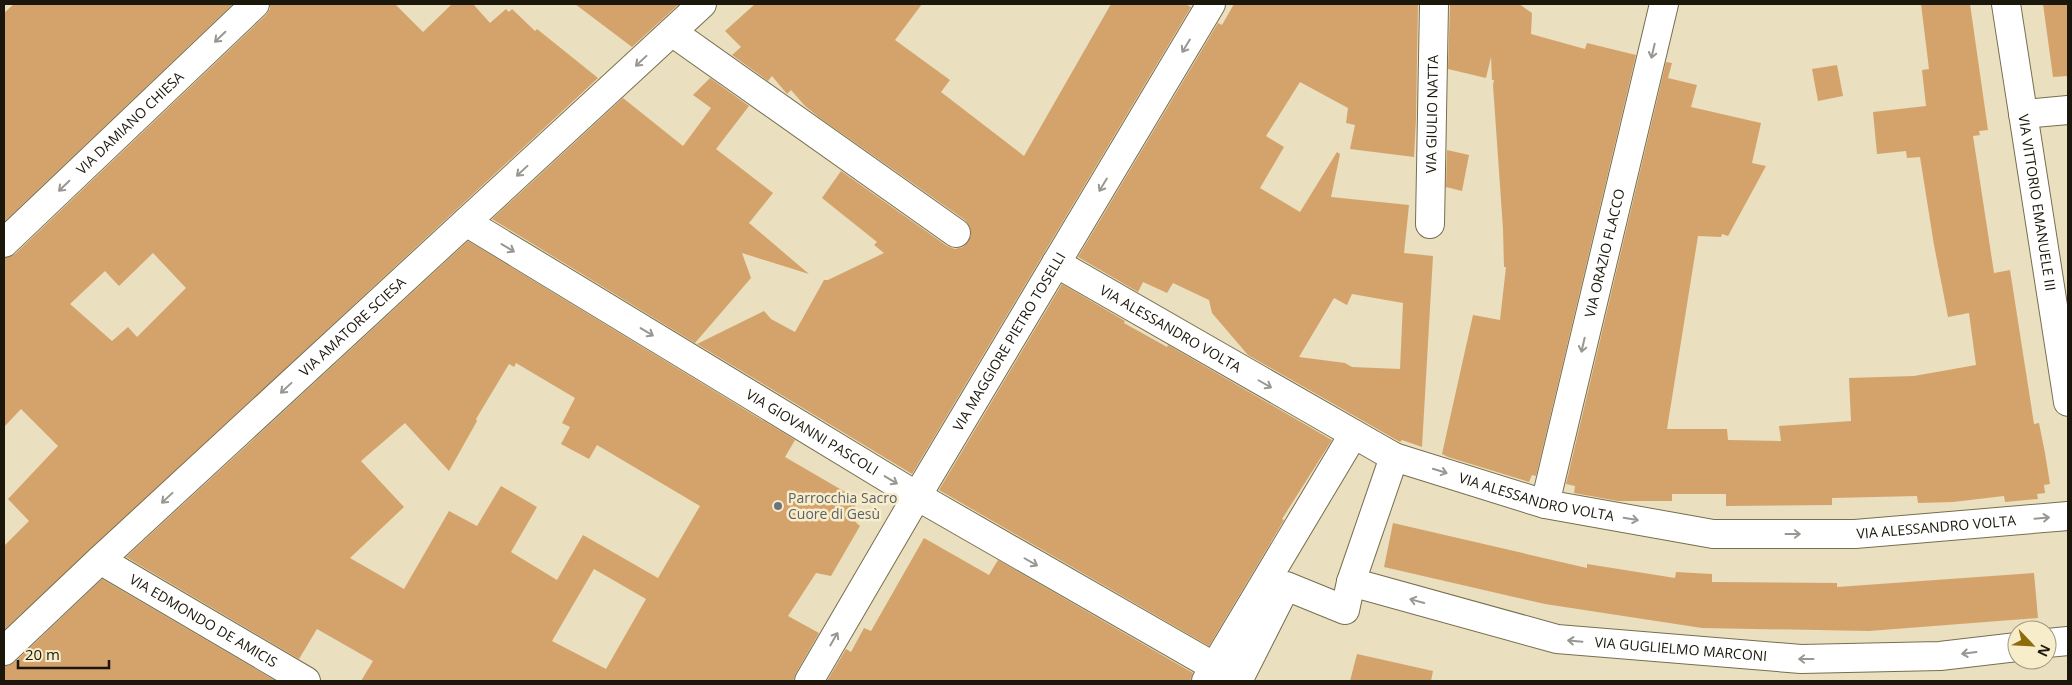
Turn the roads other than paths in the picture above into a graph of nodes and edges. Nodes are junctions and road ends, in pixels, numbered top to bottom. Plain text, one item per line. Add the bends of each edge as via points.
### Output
1 (255, 4) edge
2 (702, 4) edge
3 (1211, 4) edge
4 (1434, 4) edge
5 (1664, 4) edge
6 (2006, 4) edge
7 (672, 32) junction
8 (2068, 110) edge
9 (2023, 114) junction
10 (466, 222) junction
11 (1430, 224) dead end
12 (956, 233) dead end
13 (4, 243) edge
14 (1056, 263) junction
15 (2058, 268) edge
16 (2068, 402) edge
17 (1353, 435) junction
18 (1394, 457) junction
19 (917, 496) junction
20 (1545, 504) junction
21 (2068, 516) edge
22 (100, 560) junction
23 (1351, 582) junction
24 (2007, 648) edge
25 (4, 652) edge
26 (1210, 674) edge
27 (306, 681) edge
28 (809, 681) edge
29 (1239, 681) edge

1 -> 13 street, VIA DAMIANO CHIESA
2 - 7 street, VIA AMATORE SCIESA
3 -> 14 street, VIA MAGGIORE PIETRO TOSELLI
4 - 11 street, VIA GIULIO NATTA
5 -> 20 street, VIA ORAZIO FLACCO
6 - 9 street, VIA VITTORIO EMANUELE III
7 -> 10 street, VIA AMATORE SCIESA
7 - 12 street
8 - 9 street
9 - 15 street, VIA VITTORIO EMANUELE III
10 -> 19 street, VIA GIOVANNI PASCOLI
10 -> 22 street, VIA AMATORE SCIESA
14 -> 17 street, VIA ALESSANDRO VOLTA
14 - 19 street, VIA MAGGIORE PIETRO TOSELLI
15 - 16 street, VIA VITTORIO EMANUELE III
17 - 18 street, VIA ALESSANDRO VOLTA
17 - 26 street
18 -> 20 street, VIA ALESSANDRO VOLTA
18 - 23 street
19 -> 26 street, VIA GIOVANNI PASCOLI
28 -> 19 street, VIA MAGGIORE PIETRO TOSELLI
20 -> 21 street, VIA ALESSANDRO VOLTA via 1713,534 1855,534
22 - 25 street, VIA AMATORE SCIESA
22 - 27 street, VIA EDMONDO DE AMICIS
24 -> 23 street, VIA GUGLIELMO MARCONI via 1940,656 1801,659 1557,639
23 - 29 street via 1345,610 1286,586
26 - 29 street, VIA GIOVANNI PASCOLI

